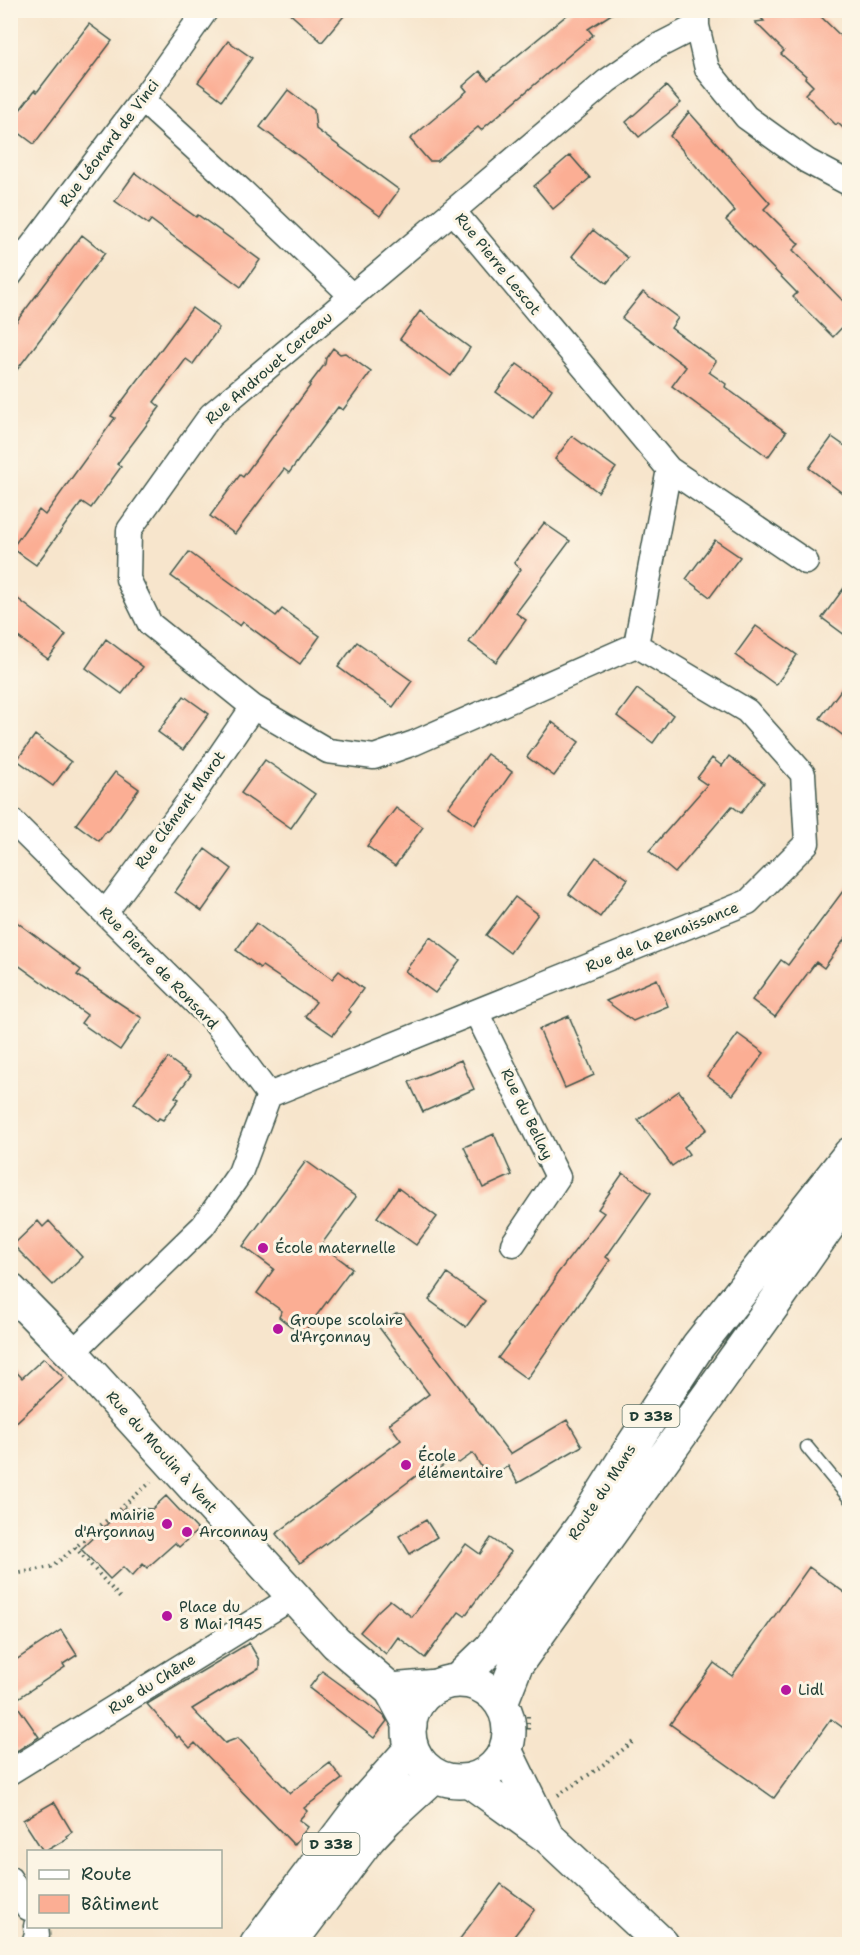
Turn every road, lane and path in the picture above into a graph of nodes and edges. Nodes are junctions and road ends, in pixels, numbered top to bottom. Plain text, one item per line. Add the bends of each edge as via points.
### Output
1 (206, 10) edge
2 (697, 18) edge
3 (142, 100) junction
4 (849, 184) edge
5 (453, 211) junction
6 (10, 275) edge
7 (352, 296) junction
8 (669, 468) junction
9 (806, 562) dead end
10 (636, 645) junction
11 (253, 707) junction
12 (10, 819) edge
13 (105, 913) junction
14 (476, 1011) junction
15 (268, 1095) junction
16 (849, 1154) edge
17 (849, 1195) edge
18 (513, 1244) dead end
19 (10, 1290) edge
20 (72, 1353) junction
21 (807, 1447) dead end
22 (172, 1464) junction
23 (849, 1499) edge
24 (75, 1547) junction
25 (10, 1579) edge
26 (293, 1597) junction
27 (120, 1599) dead end
28 (447, 1684) junction
29 (391, 1689) junction
30 (514, 1708) junction
31 (411, 1736) junction
32 (633, 1742) dead end
33 (517, 1743) junction
34 (10, 1772) edge
35 (435, 1775) junction
36 (470, 1781) junction
37 (553, 1797) dead end
38 (548, 1837) junction
39 (10, 1879) edge
40 (27, 1906) edge
41 (36, 1928) edge
42 (34, 1944) edge
43 (257, 1944) edge
44 (289, 1944) edge
45 (662, 1944) edge

1 - 3 street, Rue Léonard de Vinci
2 - 4 street via 707,69 746,117 807,161
2 - 5 street, Rue Pierre Lescot via 607,81
3 - 6 street, Rue Léonard de Vinci
3 - 7 street
5 - 7 street, Rue Androuet Cerceau
5 - 8 street, Rue Pierre Lescot
7 - 11 street, Rue Androuet Cerceau via 211,415 129,530 128,579 150,624
8 - 9 street, Rue Pierre Lescot
8 - 10 street
10 - 11 street, Rue Androuet Cerceau via 374,757 328,751
10 - 14 street, Rue de la Renaissance via 747,711 803,774 807,843 748,902
11 - 13 street, Rue Clément Marot
12 - 13 street, Rue Pierre de Ronsard
13 - 15 street, Rue Pierre de Ronsard via 213,1020
14 - 15 street, Rue de la Renaissance
14 - 18 street, Rue du Bellay via 558,1177
15 - 20 street via 240,1173 203,1226
16 - 28 main road, Route du Mans / D 338 via 698,1346 581,1528 522,1608 490,1649
17 - 30 main road, Route du Mans / D 338 via 516,1665
19 - 20 main road, Rue du Moulin à Vent
20 - 22 main road, Rue du Moulin à Vent
21 - 23 lane
22 - 24 path
22 - 26 main road, Rue du Moulin à Vent
24 - 25 path via 50,1567
24 - 27 path
26 - 29 main road, Rue du Moulin à Vent via 336,1642
26 - 34 street, Rue du Chêne
28 - 29 main road
28 - 30 main road via 474,1683
28 - 31 main road via 424,1696 414,1709
29 - 31 main road, Rue du Moulin à Vent
30 - 33 path
30 - 33 main road via 508,1718 510,1735
31 - 35 main road via 421,1764
31 - 43 main road, D 338
32 - 37 path
33 - 36 main road via 492,1771
33 - 38 main road
35 - 36 main road via 452,1781
35 - 44 main road, D 338 via 369,1838
36 - 38 main road
38 - 45 main road
39 - 40 street
41 - 42 street

